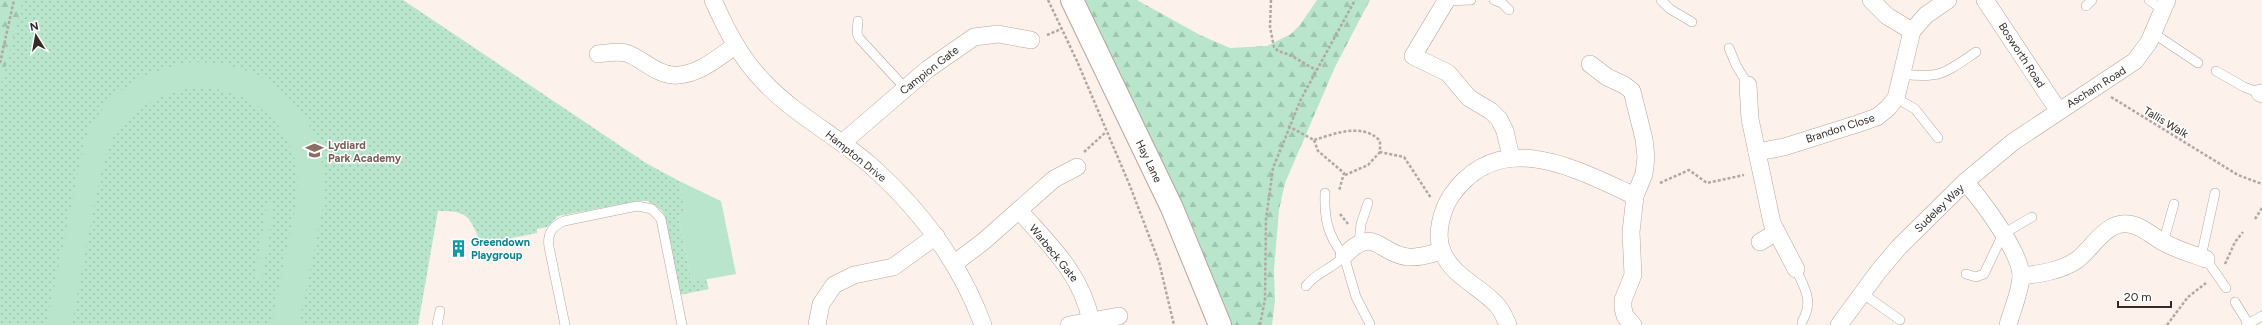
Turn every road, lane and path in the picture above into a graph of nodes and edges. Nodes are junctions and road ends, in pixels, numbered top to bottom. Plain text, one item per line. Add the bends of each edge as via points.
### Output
1 (14, 0) edge
2 (713, 0) edge
3 (1048, 0) edge
4 (1072, 0) edge
5 (1271, 0) edge
6 (1355, 0) edge
7 (1472, 0) edge
8 (1494, 0) edge
9 (1661, 0) edge
10 (1871, 0) edge
11 (1948, 0) edge
12 (1986, 0) edge
13 (2149, 0) edge
14 (1446, 1) joint
15 (2165, 5) edge
16 (1509, 10) dead end
17 (858, 21) dead end
18 (1692, 22) dead end
19 (1912, 31) junction
20 (2153, 33) junction
21 (1031, 40) dead end
22 (736, 45) junction
23 (1729, 48) dead end
24 (1976, 52) dead end
25 (598, 54) dead end
26 (0, 63) edge
27 (2198, 63) dead end
28 (1590, 64) dead end
29 (1316, 70) junction
30 (2216, 71) dead end
31 (1902, 74) junction
32 (1748, 85) joint
33 (2096, 87) junction
34 (905, 88) junction
35 (2261, 94) edge
36 (1896, 98) junction
37 (2058, 110) junction
38 (1288, 126) junction
39 (1106, 132) junction
40 (1938, 138) dead end
41 (842, 143) junction
42 (1380, 152) junction
43 (1757, 152) junction
44 (1511, 157) junction
45 (1077, 167) joint
46 (1760, 171) junction
47 (1345, 175) dead end
48 (1965, 182) junction
49 (2262, 184) edge
50 (1638, 189) junction
51 (1325, 193) dead end
52 (2215, 193) dead end
53 (1368, 203) dead end
54 (2174, 204) dead end
55 (1445, 208) junction
56 (2262, 208) edge
57 (1019, 210) junction
58 (2032, 217) dead end
59 (2255, 219) dead end
60 (1775, 233) junction
61 (2003, 234) junction
62 (936, 236) junction
63 (1760, 242) dead end
64 (1360, 243) junction
65 (2163, 243) junction
66 (1442, 251) junction
67 (1344, 256) junction
68 (2203, 258) junction
69 (955, 263) junction
70 (1796, 269) joint
71 (1966, 274) dead end
72 (2021, 276) junction
73 (1306, 286) dead end
74 (2226, 288) dead end
75 (1862, 293) junction
76 (2235, 302) dead end
77 (440, 311) dead end
78 (1119, 316) dead end
79 (2262, 316) edge
80 (1900, 320) dead end
81 (1091, 321) junction
82 (1802, 322) dead end
83 (1370, 324) edge
84 (2247, 324) edge
85 (436, 325) edge
86 (565, 325) edge
87 (682, 325) edge
88 (816, 325) edge
89 (983, 325) edge
90 (1069, 325) edge
91 (1174, 325) edge
92 (1220, 325) edge
93 (1260, 325) edge
94 (1508, 325) edge
95 (1634, 325) edge
96 (1839, 325) edge
97 (2008, 325) edge

1 - 26 path
2 - 22 street, Hampton Drive
3 - 39 path via 1077,61
4 - 92 street, Hay Lane via 1172,208
5 - 29 path via 1270,28 1274,47
6 - 29 path
7 - 14 lane
8 - 16 lane
9 - 18 lane via 1670,9
10 - 19 street via 1886,16
11 - 19 street, Brandon Close via 1926,15
12 - 37 street, Bosworth Road
13 - 15 lane
14 - 44 street via 1413,56 1448,72 1469,98 1491,110 1505,131
15 - 20 street, Ascham Road
17 - 34 lane via 859,38
19 - 31 street, Brandon Close
20 - 27 lane
20 - 33 street, Ascham Road via 2135,61
21 - 34 street, Campion Gate via 998,34 974,37 943,57
22 - 25 street via 703,67 687,74 673,75 661,72 624,53
22 - 41 street, Hampton Drive via 769,87
23 - 32 lane
24 - 31 lane via 1940,75 1923,77
28 - 50 street via 1632,91 1646,147 1646,165
29 - 38 path
30 - 35 lane
31 - 36 street, Brandon Close
32 - 43 street via 1750,119
33 - 37 street, Ascham Road
33 - 49 path, Tallis Walk via 2229,170 2247,180
34 - 41 street, Campion Gate
36 - 40 lane via 1915,109
36 - 43 street, Brandon Close via 1877,117
37 - 48 street, Sudeley Way via 2013,142
38 - 42 path via 1314,140 1345,131 1368,133 1380,141
38 - 93 path via 1273,168 1268,194 1264,311
39 - 45 path via 1085,151
39 - 91 path via 1159,262
41 - 62 street, Hampton Drive via 893,186
42 - 47 path via 1368,165
42 - 55 path via 1404,157 1435,202
43 - 46 street
44 - 50 street via 1550,161
44 - 55 street via 1498,160 1469,176 1457,188
45 - 57 street via 1054,179
46 - 50 path via 1707,183 1689,170 1661,183
46 - 60 street
48 - 61 street
48 - 75 street, Sudeley Way via 1899,247
50 - 95 street via 1631,232 1633,275 1623,300 1625,316
51 - 67 lane via 1324,210 1328,228
52 - 68 lane
53 - 64 lane
54 - 65 lane
55 - 66 street via 1440,224
56 - 59 path
57 - 69 street
57 - 81 street, Warbeck Gate via 1073,273 1083,291
58 - 61 lane
60 - 63 street
60 - 70 street
61 - 71 lane via 1984,274 1976,277
61 - 72 street via 2014,252
62 - 69 street, Hampton Drive
62 - 88 street via 893,267 854,275 839,281 821,304
64 - 66 street via 1374,242 1398,255 1408,257
64 - 67 street
65 - 68 street
65 - 72 street via 2137,226 2120,224 2110,228 2076,260 2038,274
66 - 94 street via 1461,276 1496,304
67 - 73 lane via 1336,266 1315,276
67 - 83 lane via 1356,297
68 - 74 lane
69 - 89 street, Hampton Drive
70 - 82 lane via 1809,307
72 - 97 street
75 - 80 lane
75 - 96 street, Sudeley Way
76 - 84 lane
77 - 85 lane
78 - 81 street
79 - 84 lane
81 - 90 street
86 - 87 lane via 549,247 550,232 558,223 564,221 637,206 652,209 661,220

